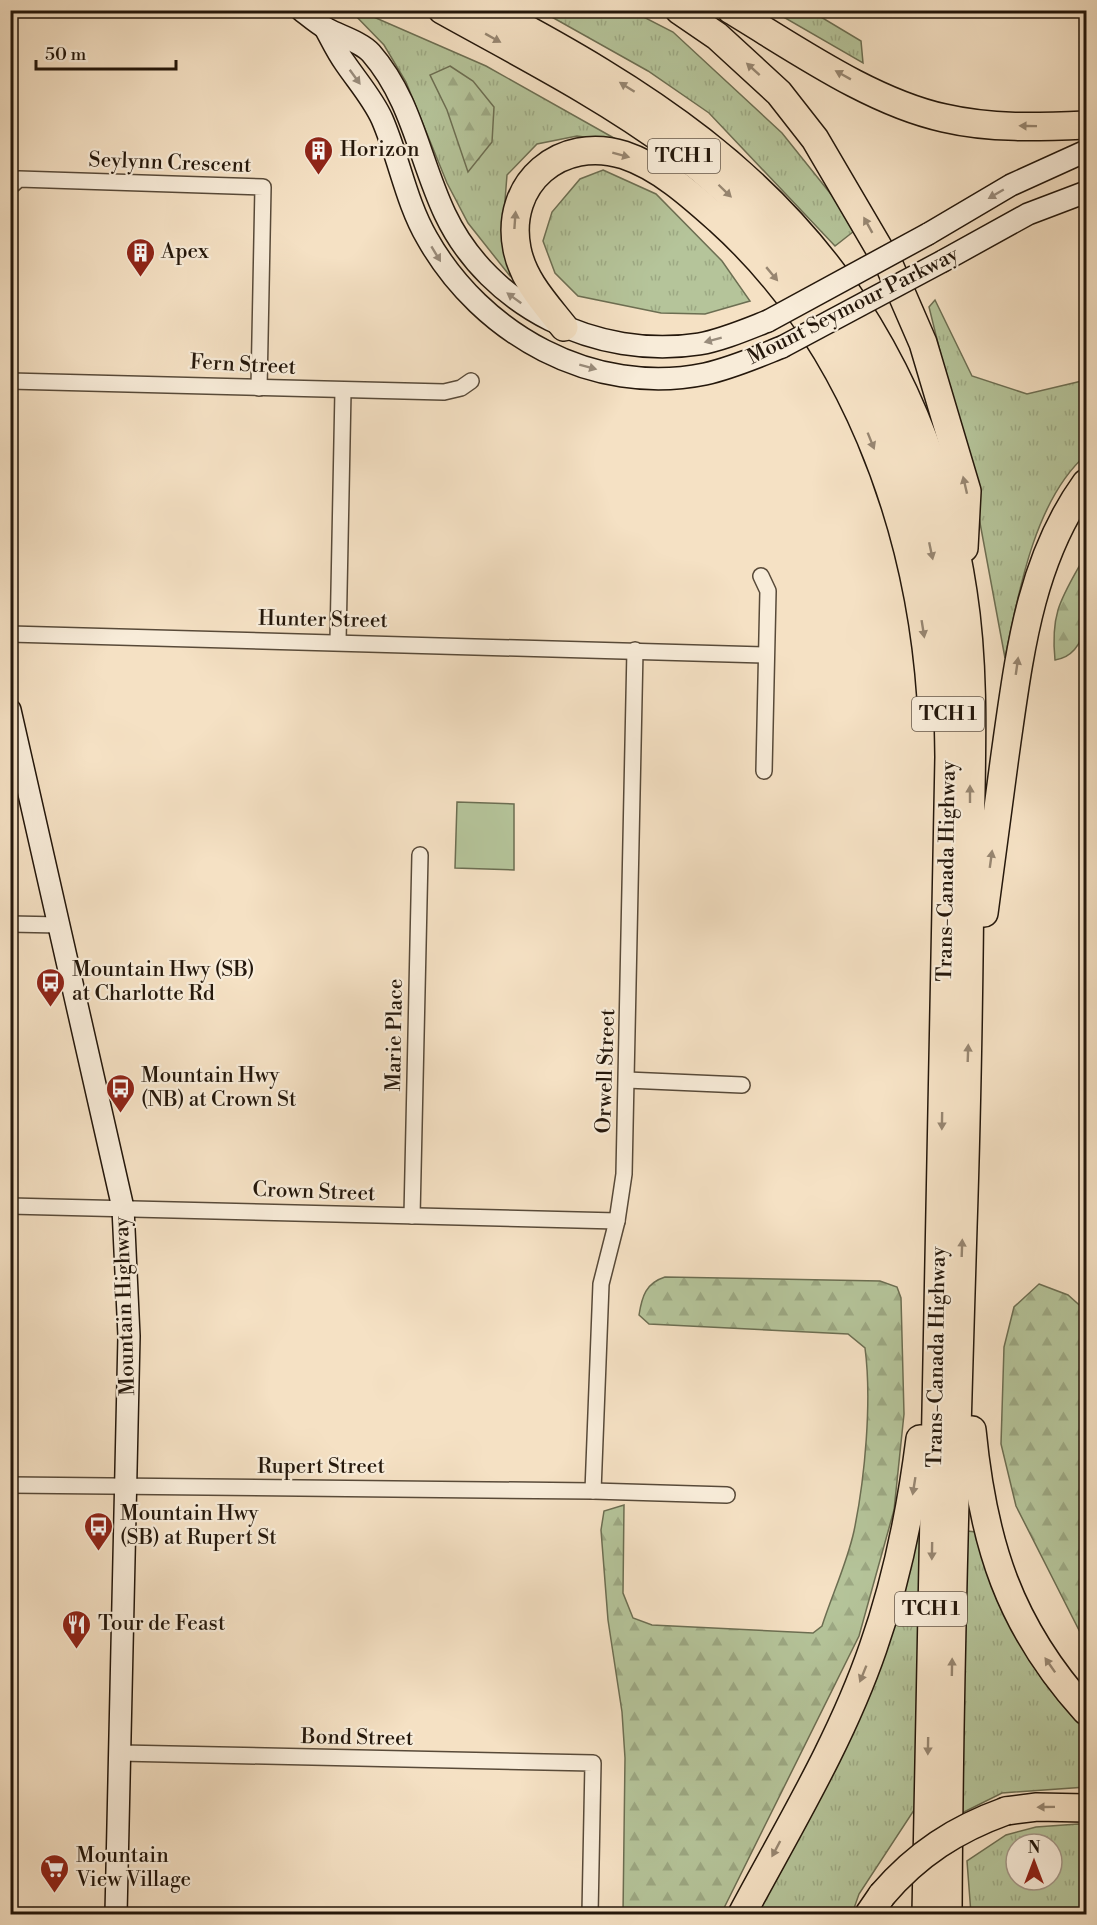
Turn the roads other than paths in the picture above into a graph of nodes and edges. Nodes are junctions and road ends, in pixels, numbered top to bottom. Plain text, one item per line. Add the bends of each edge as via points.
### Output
1 (301, 10) edge
2 (442, 10) edge
3 (491, 10) edge
4 (679, 10) edge
5 (731, 10) edge
6 (324, 28) junction
7 (1086, 125) edge
8 (1086, 152) edge
9 (13, 178) edge
10 (1086, 192) edge
11 (564, 327) junction
12 (10, 381) edge
13 (471, 381) dead end
14 (259, 388) junction
15 (343, 391) junction
16 (1086, 483) edge
17 (761, 576) dead end
18 (962, 585) junction
19 (10, 634) edge
20 (338, 641) junction
21 (635, 650) junction
22 (765, 655) junction
23 (10, 710) edge
24 (764, 771) dead end
25 (420, 855) dead end
26 (10, 924) edge
27 (60, 925) junction
28 (957, 1021) junction
29 (627, 1080) junction
30 (742, 1085) dead end
31 (10, 1206) edge
32 (123, 1208) junction
33 (412, 1216) junction
34 (617, 1221) junction
35 (950, 1305) junction
36 (10, 1485) edge
37 (126, 1487) junction
38 (593, 1491) junction
39 (727, 1495) dead end
40 (1086, 1711) edge
41 (120, 1753) junction
42 (1086, 1808) edge
43 (875, 1904) edge
44 (116, 1914) edge
45 (590, 1914) edge
46 (742, 1914) edge
47 (926, 1914) edge
48 (948, 1914) edge

1 - 6 main road
2 -> 28 highway, Trans-Canada Highway / TCH 1 via 590,92 653,133 718,184 796,267 847,337 866,371 888,416 915,490 940,598 946,649
18 -> 3 highway, Trans-Canada Highway / TCH 1 via 941,494 915,417 868,325 808,244 734,166 692,131 603,72
18 -> 4 highway via 967,491 923,343 891,267 814,138 779,93 717,36
7 -> 5 highway via 991,125 942,118 870,90
6 -> 10 main road, Mount Seymour Parkway, bridge via 382,120 425,236 442,264 494,320 525,342 582,366 610,373 658,378 714,372 782,347 1028,214
11 -> 6 main road, Mount Seymour Parkway via 522,304 477,266 444,213 396,88 369,51
8 -> 11 main road, Mount Seymour Parkway, bridge via 1011,186 768,321 700,343 657,347 604,339
9 - 14 street, Seylynn Crescent via 263,187
11 -> 28 highway via 523,269 514,230 516,210 524,189 548,164 572,153 602,151 644,162 737,236 793,301 839,372 884,476 919,604 931,695
12 - 14 street, Fern Street
13 - 15 street, Fern Street via 444,392
14 - 15 street, Fern Street
15 - 20 street
28 -> 16 highway via 1023,631 1058,528
17 - 22 street via 768,591
28 -> 18 highway, Trans-Canada Highway / TCH 1 via 971,702
19 - 20 street, Hunter Street
20 - 21 street, Hunter Street
21 - 22 street, Hunter Street
21 - 29 street, Orwell Street
22 - 24 street
23 - 27 main road, Mountain Highway
25 - 33 street, Marie Place
26 - 27 street
27 - 32 main road, Mountain Highway
28 - 35 highway, Trans-Canada Highway / TCH 1
29 - 30 street
29 - 34 street, Orwell Street via 624,1174
31 - 32 street, Crown Street
32 - 33 street, Crown Street
32 - 37 main road, Mountain Highway via 129,1336
33 - 34 street, Crown Street
34 - 38 street, Orwell Street via 601,1284
40 -> 35 highway via 1035,1643 994,1558 979,1492
35 -> 46 highway via 886,1610 841,1724
35 -> 47 highway, Trans-Canada Highway / TCH 1
48 -> 35 highway, Trans-Canada Highway / TCH 1
36 - 37 street, Rupert Street
37 - 38 street, Rupert Street
37 - 41 main road, Mountain Highway
38 - 39 street, Rupert Street
41 - 44 main road, Mountain Highway
41 - 45 street, Bond Street via 593,1763
42 -> 43 highway, bridge via 1037,1807 1006,1811 978,1821 934,1846 907,1868

